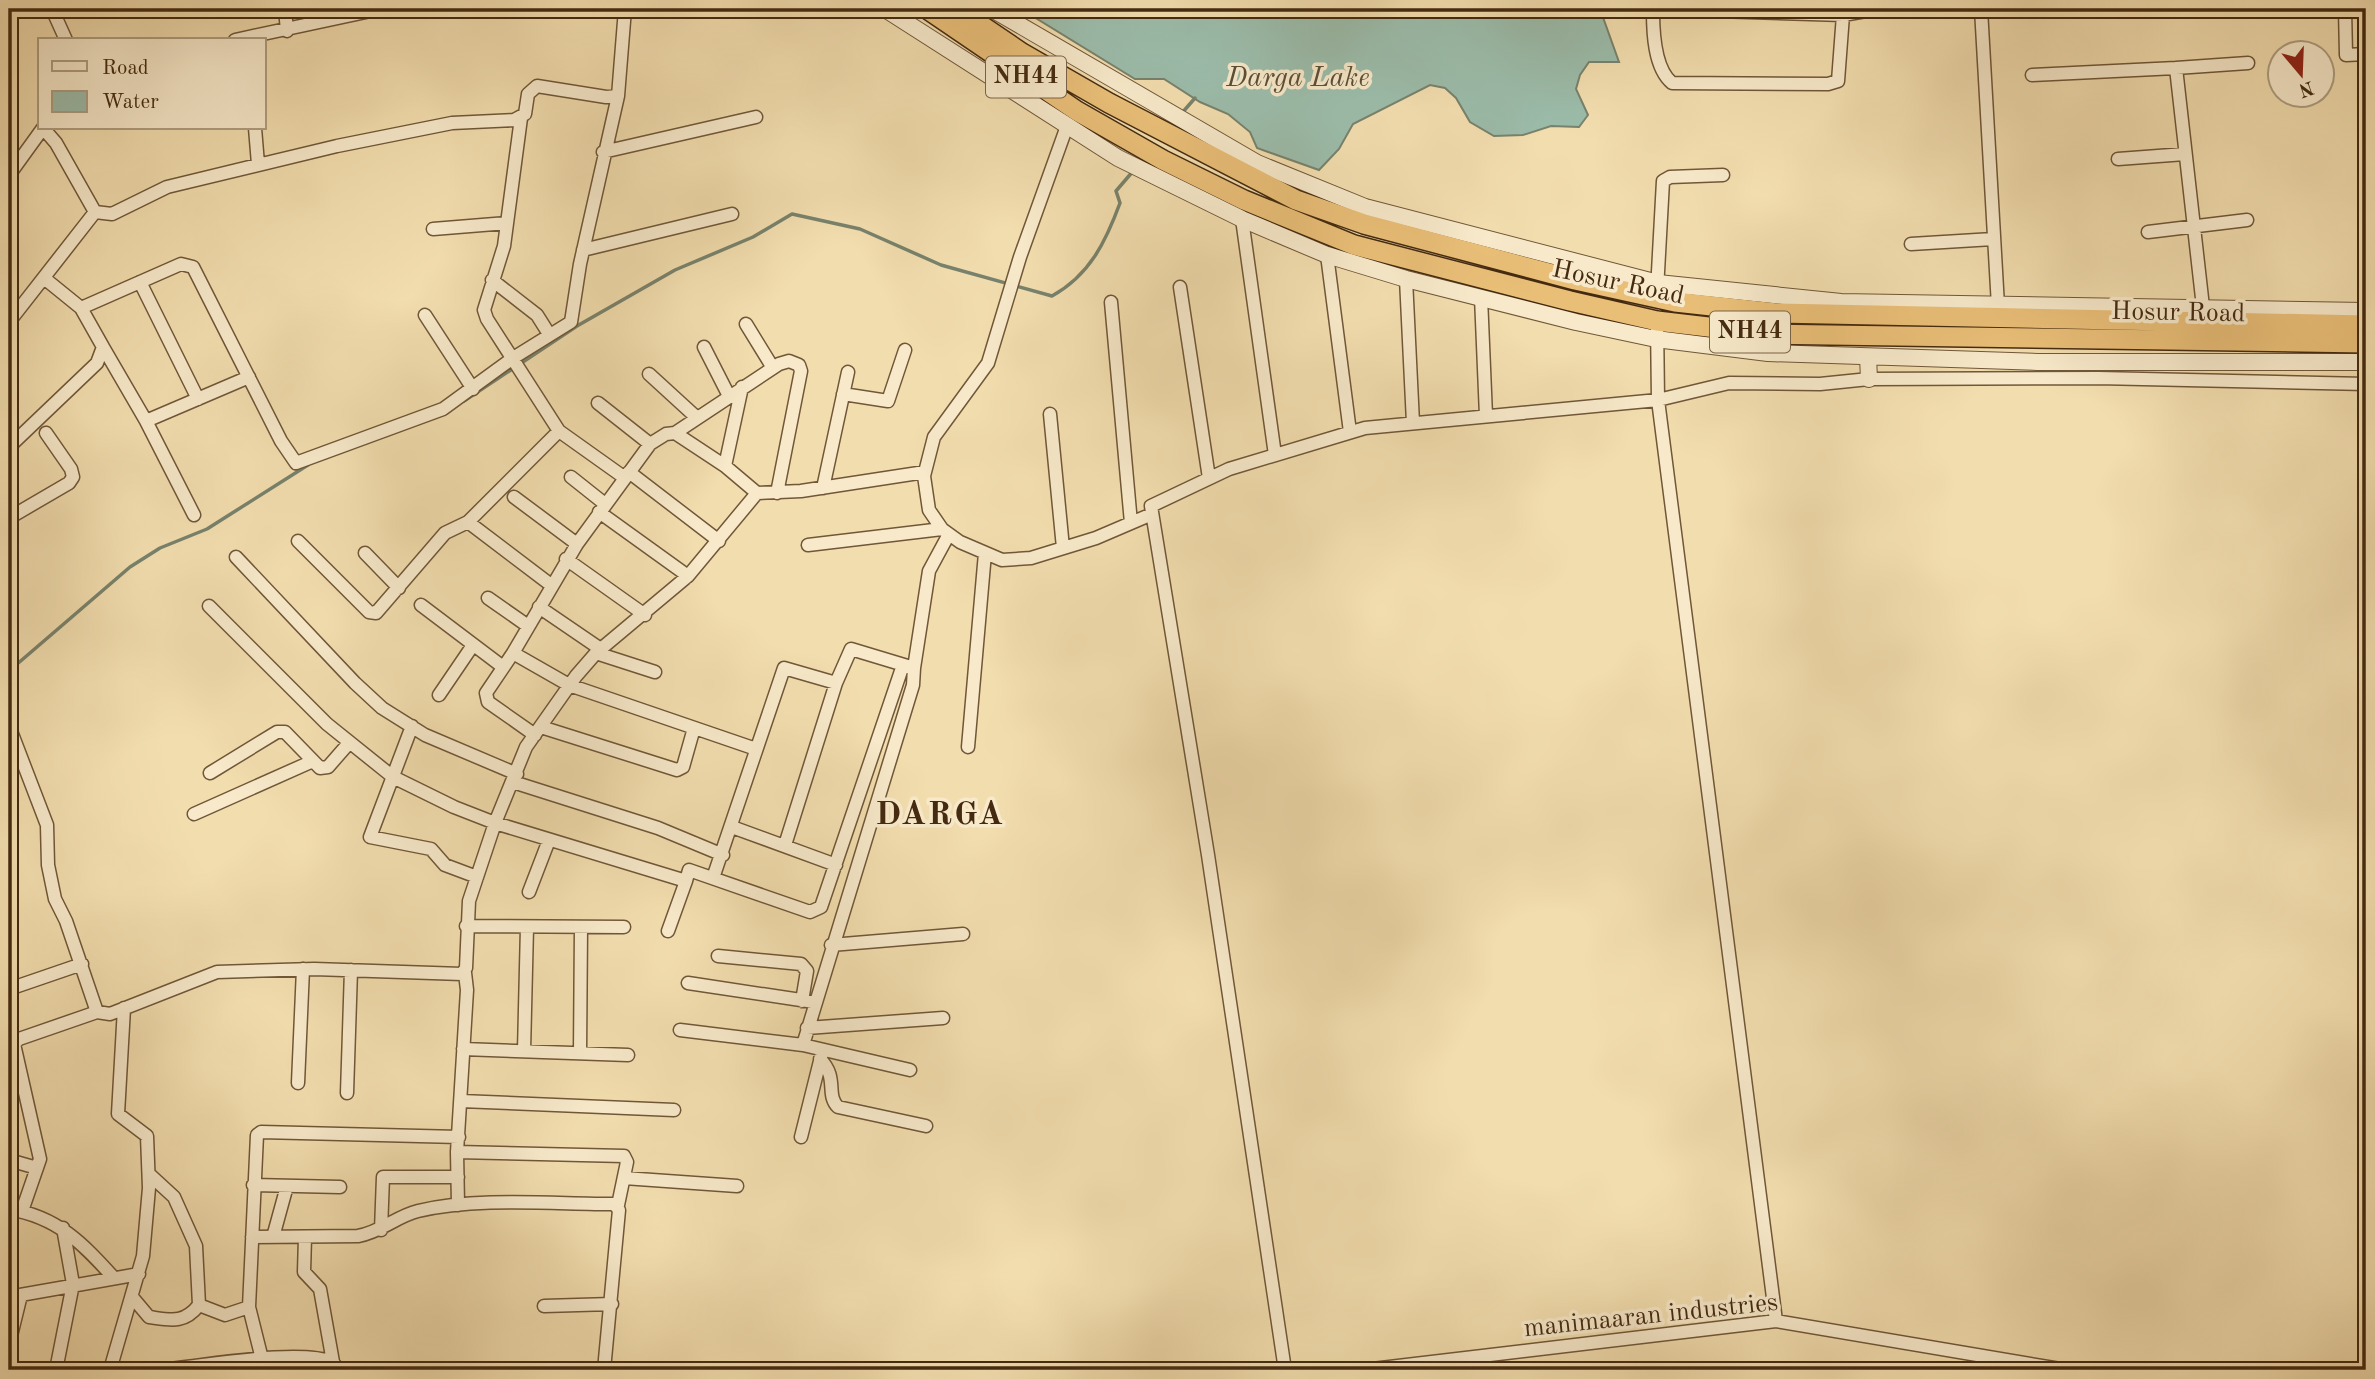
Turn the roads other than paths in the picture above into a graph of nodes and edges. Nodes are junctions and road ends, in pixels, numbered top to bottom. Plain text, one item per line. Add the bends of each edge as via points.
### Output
1 (52, 9) edge
2 (285, 9) edge
3 (380, 9) edge
4 (625, 9) edge
5 (885, 9) edge
6 (927, 9) edge
7 (957, 9) edge
8 (992, 9) edge
9 (1877, 9) edge
10 (1981, 9) edge
11 (2345, 9) edge
12 (1653, 10) edge
13 (1843, 12) edge
14 (287, 31) junction
15 (65, 38) edge
16 (254, 38) edge
17 (2366, 54) edge
18 (2248, 62) dead end
19 (2176, 68) junction
20 (2032, 75) dead end
21 (618, 96) junction
22 (756, 117) dead end
23 (521, 118) junction
24 (1067, 126) junction
25 (42, 130) edge
26 (45, 130) edge
27 (255, 130) edge
28 (1180, 130) junction
29 (1123, 150) junction
30 (603, 152) junction
31 (2185, 154) junction
32 (2118, 159) dead end
33 (258, 164) junction
34 (1156, 168) junction
35 (9, 175) edge
36 (1723, 175) dead end
37 (95, 212) junction
38 (732, 214) dead end
39 (1242, 219) junction
40 (2247, 220) dead end
41 (507, 223) junction
42 (2192, 227) junction
43 (433, 229) dead end
44 (2148, 232) dead end
45 (1993, 239) junction
46 (1911, 244) dead end
47 (583, 250) junction
48 (1327, 255) junction
49 (44, 278) junction
50 (1406, 279) junction
51 (492, 280) junction
52 (140, 282) junction
53 (1180, 286) dead end
54 (1657, 290) junction
55 (1481, 297) junction
56 (1111, 302) dead end
57 (1998, 306) junction
58 (2203, 307) junction
59 (81, 308) junction
60 (2366, 311) edge
61 (425, 315) dead end
62 (9, 322) edge
63 (746, 324) dead end
64 (2366, 324) edge
65 (1657, 330) junction
66 (549, 334) junction
67 (2366, 343) edge
68 (103, 347) junction
69 (704, 347) dead end
70 (905, 350) dead end
71 (1868, 358) junction
72 (514, 360) junction
73 (2366, 362) edge
74 (773, 368) junction
75 (848, 372) dead end
76 (649, 374) dead end
77 (249, 377) junction
78 (1869, 379) junction
79 (2366, 384) edge
80 (742, 387) junction
81 (473, 389) junction
82 (844, 394) junction
83 (729, 396) junction
84 (198, 399) junction
85 (1658, 400) junction
86 (598, 403) dead end
87 (1050, 414) dead end
88 (1486, 416) junction
89 (696, 417) junction
90 (146, 421) junction
91 (1413, 423) junction
92 (559, 431) junction
93 (1350, 432) junction
94 (46, 433) dead end
95 (676, 433) junction
96 (650, 444) junction
97 (9, 447) edge
98 (1275, 455) junction
99 (725, 466) junction
100 (925, 471) junction
101 (627, 475) junction
102 (571, 477) dead end
103 (1209, 478) junction
104 (823, 488) junction
105 (777, 493) junction
106 (757, 494) junction
107 (514, 497) dead end
108 (602, 508) junction
109 (1152, 514) junction
110 (194, 515) dead end
111 (9, 519) edge
112 (468, 522) junction
113 (1132, 523) junction
114 (945, 531) junction
115 (298, 541) dead end
116 (719, 541) junction
117 (576, 544) junction
118 (808, 545) dead end
119 (1063, 548) junction
120 (365, 553) dead end
121 (985, 553) junction
122 (236, 558) dead end
123 (566, 559) junction
124 (688, 576) junction
125 (551, 585) junction
126 (399, 588) junction
127 (488, 598) dead end
128 (421, 605) dead end
129 (209, 606) dead end
130 (539, 607) junction
131 (645, 615) junction
132 (528, 626) junction
133 (472, 645) junction
134 (599, 651) junction
135 (513, 653) junction
136 (503, 667) junction
137 (908, 667) junction
138 (655, 672) dead end
139 (836, 683) junction
140 (569, 685) junction
141 (439, 695) dead end
142 (9, 726) edge
143 (412, 726) junction
144 (694, 728) junction
145 (538, 731) junction
146 (349, 743) junction
147 (968, 747) dead end
148 (756, 749) junction
149 (313, 761) junction
150 (210, 773) dead end
151 (393, 777) junction
152 (515, 778) junction
153 (194, 814) dead end
154 (495, 823) junction
155 (732, 827) junction
156 (549, 840) junction
157 (785, 845) junction
158 (723, 855) junction
159 (836, 865) junction
160 (477, 877) junction
161 (713, 878) junction
162 (686, 881) junction
163 (529, 892) dead end
164 (466, 926) junction
165 (527, 927) junction
166 (581, 927) junction
167 (624, 927) dead end
168 (668, 931) dead end
169 (963, 934) dead end
170 (831, 945) junction
171 (718, 956) dead end
172 (82, 964) junction
173 (303, 969) junction
174 (351, 970) junction
175 (465, 972) junction
176 (688, 983) dead end
177 (12, 988) dead end
178 (808, 1001) junction
179 (124, 1008) junction
180 (97, 1012) junction
181 (943, 1018) dead end
182 (807, 1028) junction
183 (681, 1030) dead end
184 (803, 1045) junction
185 (463, 1049) junction
186 (524, 1051) junction
187 (580, 1053) junction
188 (821, 1054) junction
189 (628, 1055) dead end
190 (910, 1070) dead end
191 (298, 1083) dead end
192 (347, 1093) dead end
193 (461, 1101) junction
194 (674, 1110) dead end
195 (926, 1126) dead end
196 (459, 1137) junction
197 (801, 1137) dead end
198 (457, 1152) junction
199 (9, 1160) edge
200 (37, 1168) junction
201 (149, 1174) junction
202 (458, 1177) junction
203 (624, 1178) junction
204 (253, 1185) junction
205 (287, 1186) junction
206 (737, 1186) dead end
207 (341, 1187) dead end
208 (458, 1205) junction
209 (618, 1205) junction
210 (15, 1210) edge
211 (63, 1228) junction
212 (381, 1230) junction
213 (252, 1237) junction
214 (273, 1237) junction
215 (305, 1237) junction
216 (139, 1274) junction
217 (114, 1278) junction
218 (73, 1284) junction
219 (15, 1296) edge
220 (133, 1298) junction
221 (612, 1304) junction
222 (199, 1305) junction
223 (544, 1306) dead end
224 (249, 1307) junction
225 (1776, 1321) junction
226 (9, 1345) edge
227 (262, 1359) junction
228 (286, 1364) edge
229 (229, 1366) edge
230 (336, 1366) edge
231 (179, 1369) edge
232 (56, 1370) edge
233 (110, 1370) edge
234 (159, 1370) edge
235 (604, 1370) edge
236 (1284, 1370) edge
237 (1364, 1370) edge
238 (2066, 1370) edge

1 - 15 street
2 - 14 street
3 - 14 street
4 - 21 street
5 - 24 street
6 - 29 highway, Hosur Road / NH44 via 1077,111
7 - 28 highway, Hosur Road / NH44 via 1022,53 1141,120
8 - 28 street via 1154,104
9 - 13 street
10 - 45 street
11 - 17 street via 2346,55
12 - 13 street
12 - 13 street via 1655,45 1666,79 1678,84 1834,84 1838,81
14 - 16 street
18 - 19 street
19 - 20 street
19 - 31 street
21 - 23 street via 537,86 528,94
21 - 30 street
22 - 30 street
23 - 33 street via 452,123
23 - 41 street
24 - 29 street
24 - 100 street via 988,363 934,437
25 - 35 street
26 - 37 street
27 - 33 street
28 - 54 highway, Hosur Road / NH44 via 1296,200 1364,225
29 - 34 highway, Hosur Road / NH44
30 - 47 street
31 - 32 street
31 - 42 street
33 - 37 street via 156,190 111,214
34 - 39 street
34 - 65 highway, Hosur Road / NH44 via 1354,245
36 - 54 street via 1663,181
37 - 49 street
38 - 47 street
39 - 48 street
39 - 98 street
40 - 42 street
41 - 43 street
41 - 51 street
42 - 44 street
42 - 58 street
45 - 46 street
45 - 57 street
47 - 66 street via 571,322
48 - 50 street
48 - 93 street
49 - 59 street
49 - 62 street
50 - 55 street
50 - 91 street
51 - 66 street via 537,315
51 - 72 street via 484,310
52 - 59 street
52 - 77 street via 181,264 193,267
52 - 84 street
53 - 103 street
54 - 57 street
54 - 64 highway, Hosur Road / NH44 via 1776,313
55 - 65 street
55 - 88 street
56 - 113 street
57 - 58 street
58 - 60 street
59 - 68 street
61 - 81 street
63 - 74 street
65 - 67 highway, Hosur Road / NH44
65 - 71 street via 1728,350
65 - 85 street
66 - 72 street
68 - 90 street
68 - 97 street via 97,363
69 - 83 street
70 - 82 street via 891,398 884,401
71 - 73 street
71 - 78 street
72 - 81 street
72 - 92 street
74 - 80 street
74 - 105 street via 789,361 801,371
75 - 82 street
76 - 89 street
77 - 81 street via 281,441 298,463 443,409
77 - 84 street
78 - 79 street
78 - 85 street via 1820,384 1729,383
80 - 83 street
80 - 99 street
82 - 104 street
83 - 89 street
84 - 90 street
85 - 88 street
85 - 225 street
86 - 96 street
87 - 119 street
88 - 91 street
89 - 95 street
90 - 110 street
91 - 93 street
92 - 101 street
92 - 112 street
93 - 98 street
94 - 111 street via 73,477
95 - 96 street via 666,433
95 - 99 street
96 - 101 street
98 - 103 street
99 - 106 street
100 - 104 street
100 - 114 street via 929,510
101 - 108 street
101 - 116 street
102 - 108 street
103 - 109 street via 1151,506
104 - 105 street
105 - 106 street
106 - 116 street
107 - 117 street
108 - 117 street
108 - 124 street
109 - 113 street
109 - 236 street
112 - 125 street
112 - 126 street via 445,533
113 - 119 street
114 - 118 street
114 - 121 street
114 - 137 street via 929,571
115 - 126 street via 369,612 381,610
116 - 124 street
117 - 123 street
119 - 121 street via 1031,558 1002,560
120 - 126 street
121 - 147 street
122 - 143 street via 366,694
123 - 125 street
123 - 131 street
124 - 131 street
125 - 130 street
127 - 132 street
128 - 133 street
129 - 146 street
130 - 132 street
130 - 134 street
131 - 134 street
132 - 135 street
133 - 136 street
133 - 141 street
134 - 138 street
134 - 140 street
135 - 136 street
135 - 140 street
136 - 145 street via 485,697
137 - 139 street via 850,649
137 - 159 street
137 - 170 street via 913,685
139 - 148 street via 783,668
139 - 157 street
140 - 144 street
140 - 145 street
142 - 172 street via 47,825 55,899
143 - 151 street
143 - 152 street
144 - 145 street via 683,767 677,770
144 - 148 street
145 - 152 street
146 - 149 street via 328,767 320,768
146 - 151 street
148 - 155 street
149 - 150 street via 282,731
149 - 153 street
151 - 154 street
151 - 160 street via 370,837 431,849 445,865
152 - 154 street
152 - 158 street
154 - 156 street
154 - 160 street
155 - 157 street
155 - 158 street
156 - 162 street
156 - 163 street
157 - 159 street
158 - 161 street
159 - 161 street via 821,907 814,911
160 - 164 street
161 - 162 street via 690,870
162 - 168 street
164 - 165 street
164 - 175 street
165 - 166 street
165 - 186 street
166 - 167 street
166 - 187 street
169 - 170 street
170 - 178 street
171 - 178 street via 801,964 807,971
172 - 177 street
172 - 180 street
173 - 174 street
173 - 179 street via 217,972
173 - 191 street
174 - 175 street
174 - 192 street
175 - 185 street
176 - 178 street
178 - 182 street
179 - 180 street via 110,1014
179 - 201 street via 118,1114 147,1136
180 - 200 street via 14,1044 40,1159
181 - 182 street
182 - 184 street
183 - 184 street
184 - 188 street
185 - 186 street
185 - 193 street
186 - 187 street
187 - 189 street
188 - 190 street
188 - 195 street via 831,1072 833,1100 838,1107
188 - 197 street
193 - 194 street
193 - 196 street
196 - 198 street
196 - 204 street via 261,1132 255,1140
198 - 202 street
198 - 203 street via 624,1156
199 - 200 street
200 - 210 street
201 - 216 street
201 - 222 street via 174,1197 196,1246
202 - 208 street
202 - 212 street via 383,1177
203 - 206 street
203 - 209 street
204 - 205 street
204 - 213 street
205 - 207 street
205 - 214 street
208 - 209 street
208 - 212 street via 417,1211
209 - 221 street
210 - 211 street
211 - 217 street
211 - 218 street
212 - 215 street via 358,1236
213 - 214 street
213 - 224 street
214 - 215 street
215 - 230 street via 304,1272 320,1289
216 - 217 street
216 - 220 street
217 - 218 street
218 - 219 street
218 - 232 street
219 - 226 street
220 - 222 street via 149,1317 177,1321 190,1316
220 - 233 street
221 - 223 street
221 - 235 street
222 - 224 street via 225,1315
224 - 227 street
225 - 237 street, manimaaran industries
225 - 238 street, manimaaran industries
227 - 228 street
227 - 229 street
228 - 230 street
229 - 231 street
231 - 234 street

